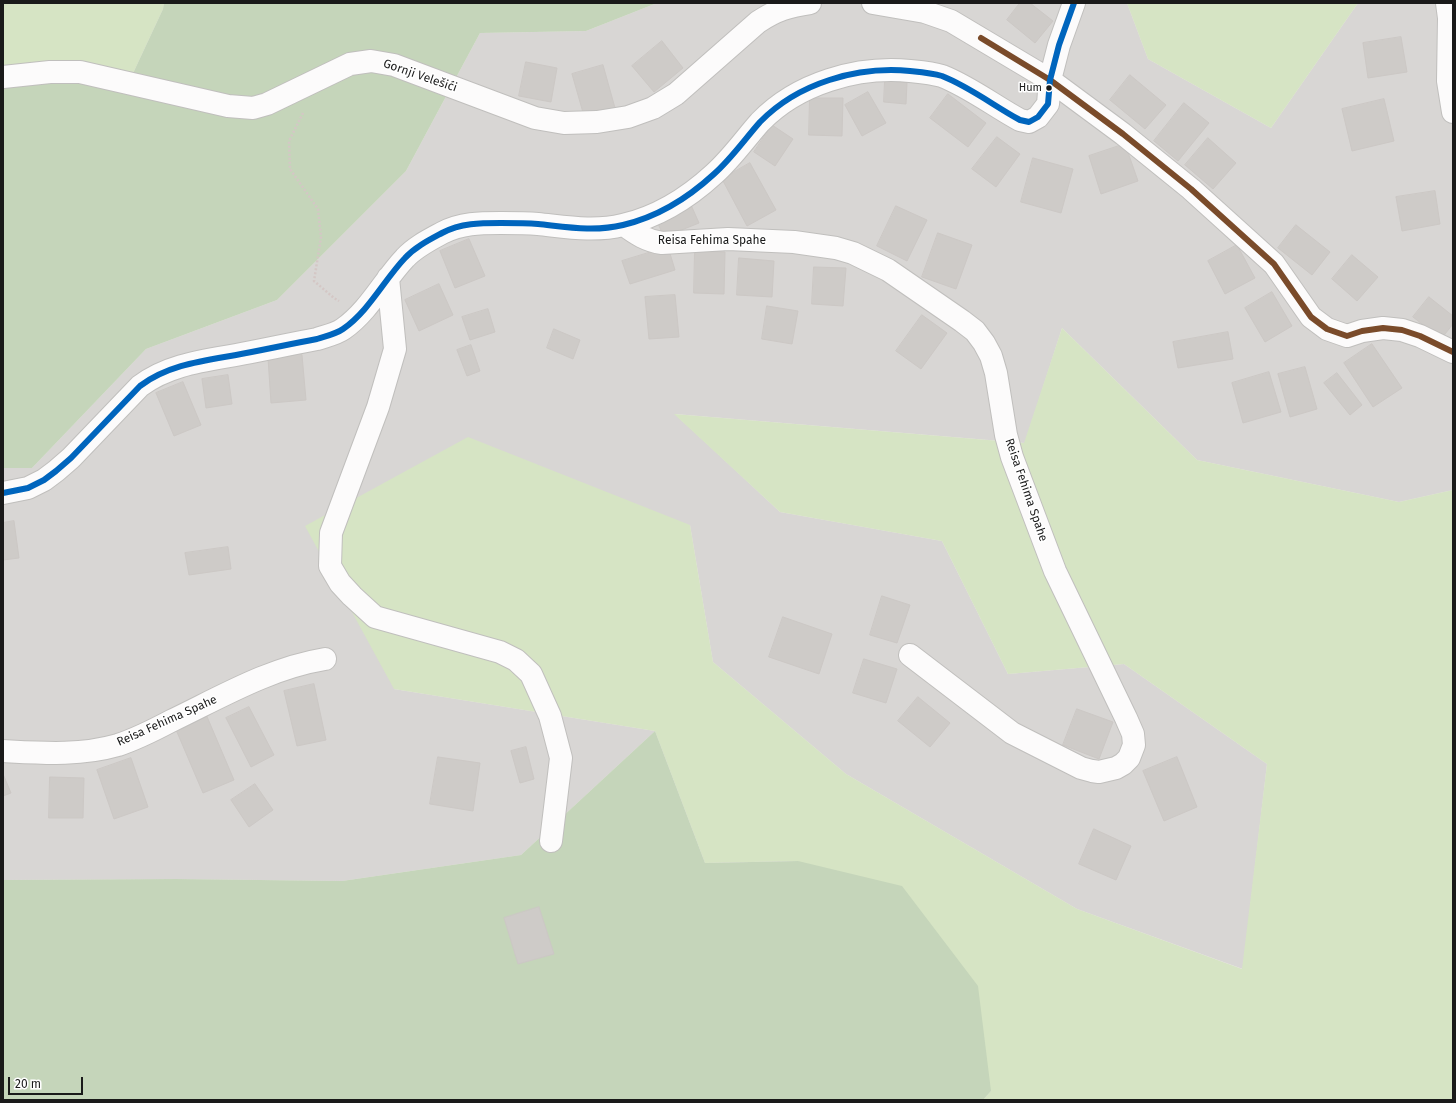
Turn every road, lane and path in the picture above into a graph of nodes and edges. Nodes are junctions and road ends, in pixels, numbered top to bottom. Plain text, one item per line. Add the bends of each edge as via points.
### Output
1 (810, 3) edge
2 (873, 3) edge
3 (1074, 3) edge
4 (1447, 3) edge
5 (3, 77) edge
6 (1050, 80) junction
7 (303, 112) dead end
8 (1453, 112) edge
9 (624, 225) junction
10 (388, 278) junction
11 (362, 312) junction
12 (1453, 352) edge
13 (3, 494) edge
14 (910, 655) dead end
15 (325, 659) dead end
16 (3, 751) edge
17 (551, 841) dead end

1 - 5 street, Gornji Velešići via 788,6 765,17 676,94 653,108 628,117 597,122 564,124 535,118 383,62 366,61 350,64 267,104 253,108 228,106 80,72
2 - 6 street via 925,12 951,22
3 - 6 street
4 - 8 street via 1448,81
6 - 9 street via 1048,104 1038,117 1029,122 1020,120 962,85 939,75 916,71 890,69 851,74 815,85 788,100 762,120 715,173 688,195 657,213
6 - 12 street via 1191,189 1274,264 1311,317 1327,329 1346,336 1383,328 1402,330
7 - 11 path via 289,141 290,168 318,209 321,237 314,281 334,298
9 - 10 street via 581,229 536,224 463,225 424,242 406,256
9 - 14 street, Reisa Fehima Spahe via 651,242 762,240 794,242 853,253 888,270 975,331 991,356 1006,435 1020,480 1056,571 1129,723 1133,734 1132,752 1129,758 1116,768 1099,772 1081,768 1012,733
10 - 11 street
10 - 17 street via 395,349 378,407 331,533 330,566 340,583 375,617 500,652 516,660 531,674 550,716 561,758
11 - 13 street via 343,329 317,339 188,364 151,377 56,471 28,488
15 - 16 street, Reisa Fehima Spahe via 279,670 118,745 72,753

